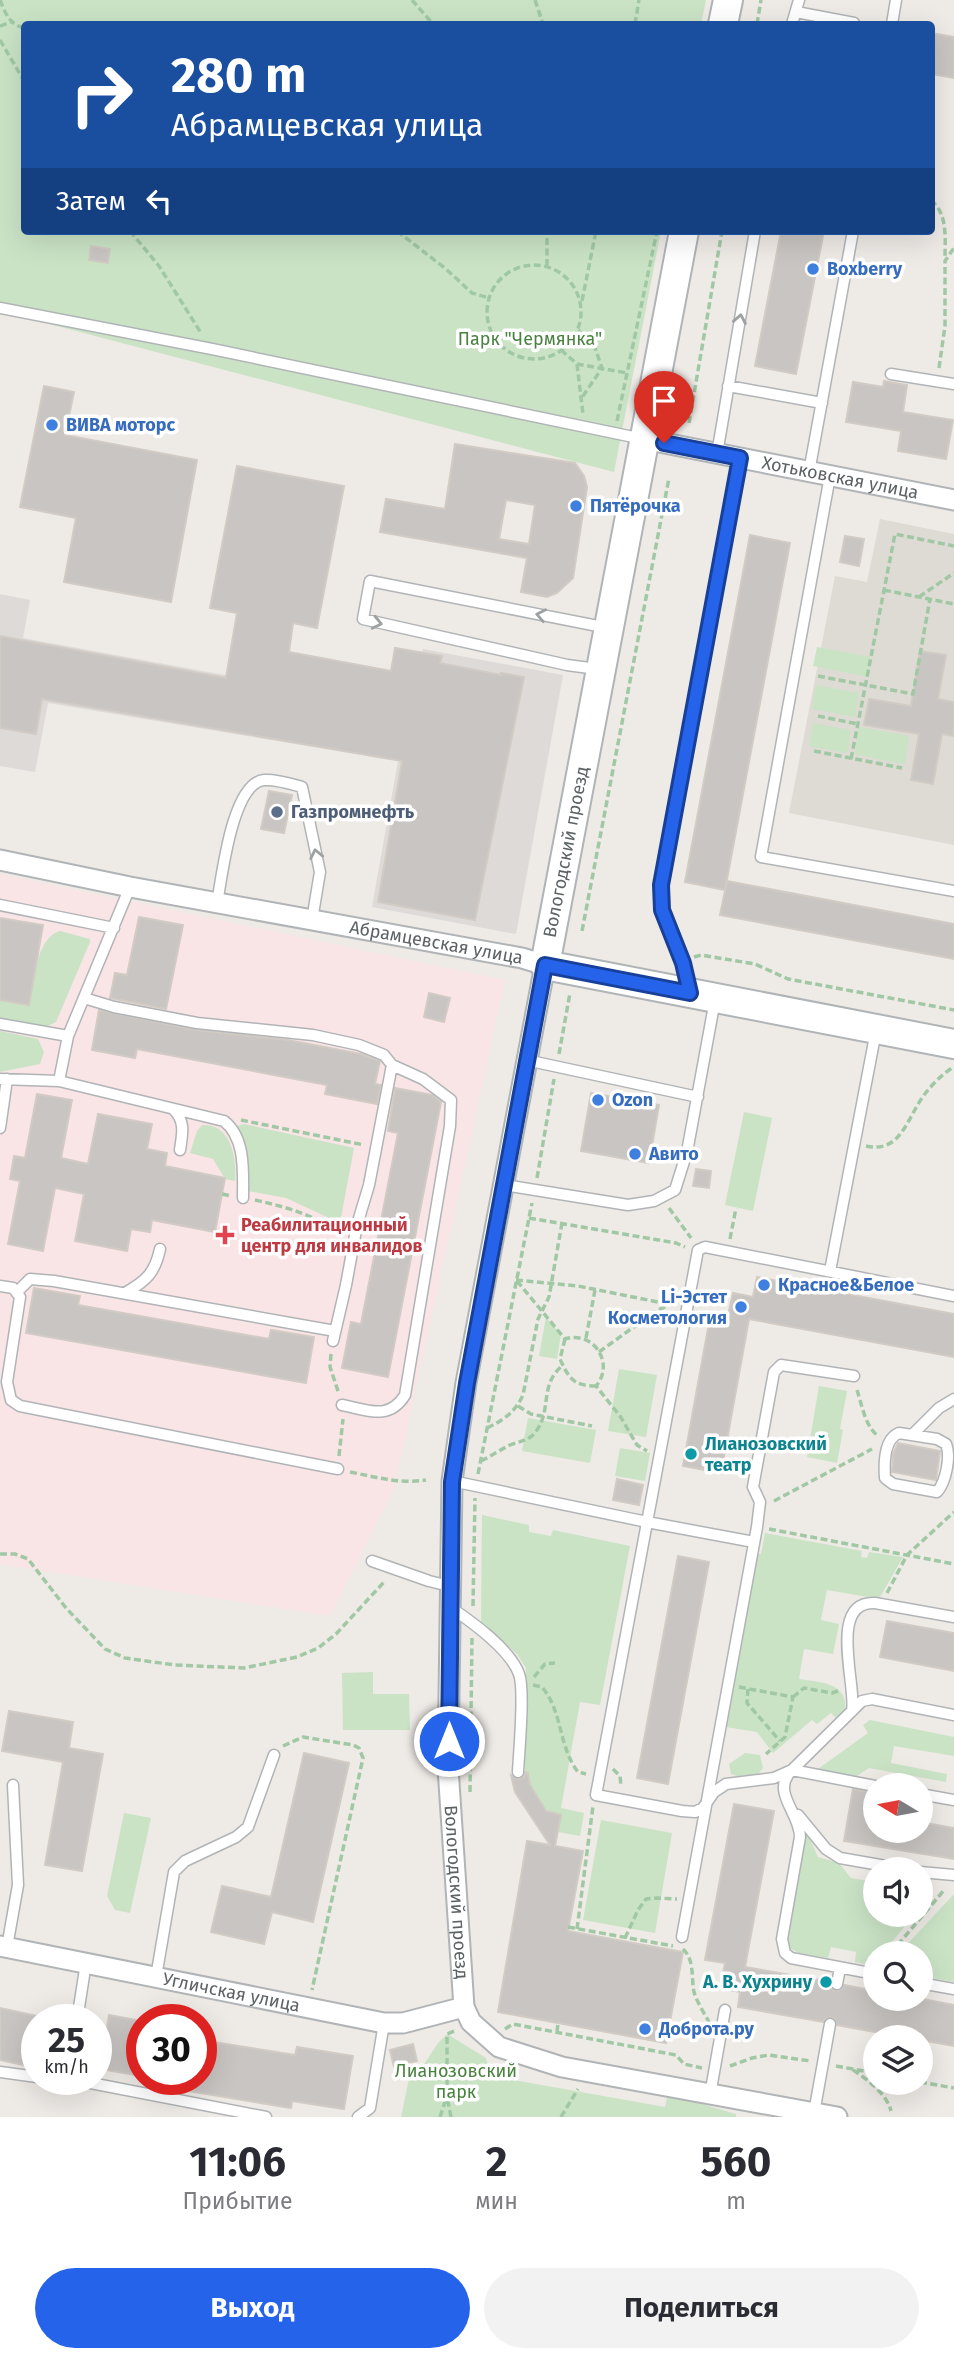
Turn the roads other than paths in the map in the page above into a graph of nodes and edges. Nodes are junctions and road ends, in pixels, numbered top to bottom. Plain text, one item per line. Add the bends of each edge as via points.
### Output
1 (728, 0) edge
2 (799, 0) edge
3 (896, 0) edge
4 (796, 12) junction
5 (724, 21) edge
6 (793, 21) edge
7 (843, 21) edge
8 (892, 21) edge
9 (683, 235) edge
10 (754, 235) edge
11 (852, 235) edge
12 (0, 308) edge
13 (891, 374) dead end
14 (954, 384) edge
15 (728, 386) junction
16 (822, 403) junction
17 (644, 439) junction
18 (717, 454) junction
19 (740, 458) junction
20 (809, 472) junction
21 (830, 476) junction
22 (954, 500) edge
23 (608, 628) junction
24 (600, 670) junction
25 (0, 860) edge
26 (130, 887) junction
27 (954, 891) edge
28 (217, 903) junction
29 (0, 905) edge
30 (312, 921) junction
31 (114, 928) junction
32 (545, 965) junction
33 (703, 995) junction
34 (84, 999) junction
35 (0, 1024) edge
36 (876, 1030) junction
37 (68, 1037) junction
38 (954, 1044) edge
39 (526, 1060) junction
40 (392, 1065) junction
41 (4, 1079) edge
42 (59, 1081) junction
43 (698, 1097) junction
44 (173, 1109) junction
45 (197, 1114) junction
46 (0, 1128) edge
47 (183, 1128) junction
48 (180, 1150) dead end
49 (504, 1185) junction
50 (243, 1198) road end
51 (160, 1249) dead end
52 (830, 1271) junction
53 (0, 1286) edge
54 (17, 1292) junction
55 (125, 1293) junction
56 (954, 1296) edge
57 (335, 1331) junction
58 (332, 1342) dead end
59 (854, 1376) dead end
60 (954, 1399) edge
61 (342, 1405) dead end
62 (912, 1435) junction
63 (338, 1469) road end
64 (452, 1482) junction
65 (648, 1522) junction
66 (754, 1542) junction
67 (372, 1561) dead end
68 (449, 1586) junction
69 (449, 1607) junction
70 (954, 1618) edge
71 (850, 1682) junction
72 (869, 1698) junction
73 (851, 1713) junction
74 (954, 1715) edge
75 (274, 1755) road end
76 (716, 1758) junction
77 (792, 1770) junction
78 (518, 1772) dead end
79 (745, 1781) junction
80 (863, 1784) edge
81 (13, 1785) dead end
82 (933, 1796) edge
83 (954, 1800) edge
84 (787, 1801) junction
85 (708, 1803) junction
86 (863, 1861) edge
87 (933, 1875) edge
88 (952, 1880) edge
89 (682, 1937) dead end
90 (4, 1946) edge
91 (86, 1963) junction
92 (840, 1968) junction
93 (863, 1972) edge
94 (156, 1977) junction
95 (837, 1984) dead end
96 (933, 1985) edge
97 (954, 1989) edge
98 (80, 2004) edge
99 (725, 2010) dead end
100 (468, 2015) junction
101 (384, 2023) junction
102 (830, 2024) dead end
103 (0, 2072) edge
104 (21, 2075) edge
105 (112, 2087) edge
106 (710, 2095) junction
107 (814, 2113) junction
108 (266, 2117) edge
109 (358, 2117) edge
110 (837, 2117) edge

1 - 5 street
2 - 4 lane
3 - 8 lane
4 - 6 lane
4 - 7 lane
9 - 17 street, Вологодский проезд
15 -> 10 lane
11 - 16 lane
12 - 17 lane
13 - 14 lane
15 - 16 lane
15 - 18 lane
16 - 20 lane
17 - 18 street, Хотьковская улица
17 - 23 street, Вологодский проезд
18 - 19 street, Хотьковская улица
19 - 20 street, Хотьковская улица
19 - 33 lane via 661,885 662,910 683,963
20 - 21 street, Хотьковская улица
21 - 22 street, Хотьковская улица
21 - 27 lane via 761,857
23 - 24 street, Вологодский проезд
23 -> 24 lane via 370,581 363,620
24 - 32 street, Вологодский проезд
25 - 26 street, Абрамцевская улица
26 - 28 street, Абрамцевская улица
26 - 31 lane
28 - 30 street, Абрамцевская улица
30 -> 28 lane via 320,872 302,787 265,779 250,787 240,804
29 - 31 lane
30 - 32 street, Абрамцевская улица
31 - 34 lane
32 - 33 street, Абрамцевская улица
32 - 39 street, Вологодский проезд
33 - 36 street, Абрамцевская улица
33 - 43 lane
34 - 37 lane
34 - 40 lane via 197,1023 347,1042 384,1055
35 - 37 lane
36 - 38 street, Абрамцевская улица
36 - 52 lane
37 - 42 lane
39 - 43 lane
39 - 49 street, Вологодский проезд
40 - 57 lane
40 - 61 lane via 423,1079 451,1100 450,1126 405,1395 397,1408 384,1413
41 - 42 lane
41 - 46 lane
42 - 44 lane
43 - 49 lane via 676,1191 654,1201 628,1205
44 - 45 lane
44 - 47 lane
45 - 47 lane
45 - 50 lane via 231,1126 242,1164
47 - 48 lane
49 - 64 street, Вологодский проезд
51 - 55 lane via 156,1265 142,1283
52 - 56 lane
52 - 65 lane via 705,1247 698,1250
53 - 54 lane
54 - 55 lane via 30,1279
54 - 63 lane via 20,1297 7,1382 11,1400 20,1406
55 - 57 lane
57 - 58 lane
59 - 66 lane via 784,1365 775,1368 753,1487 760,1506
60 - 62 lane
62 - 62 lane via 897,1433 890,1440 886,1480 937,1492 942,1486 947,1446 937,1439
64 - 65 lane
64 - 68 street, Вологодский проезд
65 - 66 lane
65 - 85 lane via 596,1795 686,1812
66 - 76 lane
67 - 68 lane
68 - 69 street, Вологодский проезд
69 - 78 lane via 510,1658 520,1675
69 - 100 street, Вологодский проезд via 448,1768
70 - 71 lane via 863,1604 850,1619 847,1635
71 - 72 lane via 859,1695
71 - 73 lane
72 - 73 lane
72 - 74 lane
73 - 77 lane
75 - 94 lane via 248,1827 185,1861 174,1872
76 - 79 lane via 722,1776
76 - 85 lane
77 - 79 lane via 774,1778
77 - 80 lane
77 - 84 lane via 783,1784
79 - 84 lane via 772,1787
79 - 85 lane via 720,1787
81 - 90 lane via 18,1885
82 - 83 lane
84 - 86 lane via 832,1854
84 - 92 lane via 800,1837 783,1922 783,1948 791,1958
85 - 89 lane
87 - 88 lane
90 - 91 street, Угличская улица
91 - 94 street, Угличская улица
91 - 98 lane
92 - 93 lane
92 - 95 lane
94 - 101 street, Угличская улица
96 - 97 lane
99 - 106 lane
100 - 101 street, Угличская улица
100 - 106 street via 501,2039 562,2067
101 - 109 lane via 370,2108
102 - 107 lane
103 - 104 lane
105 - 108 lane
106 - 107 street
107 - 110 street

